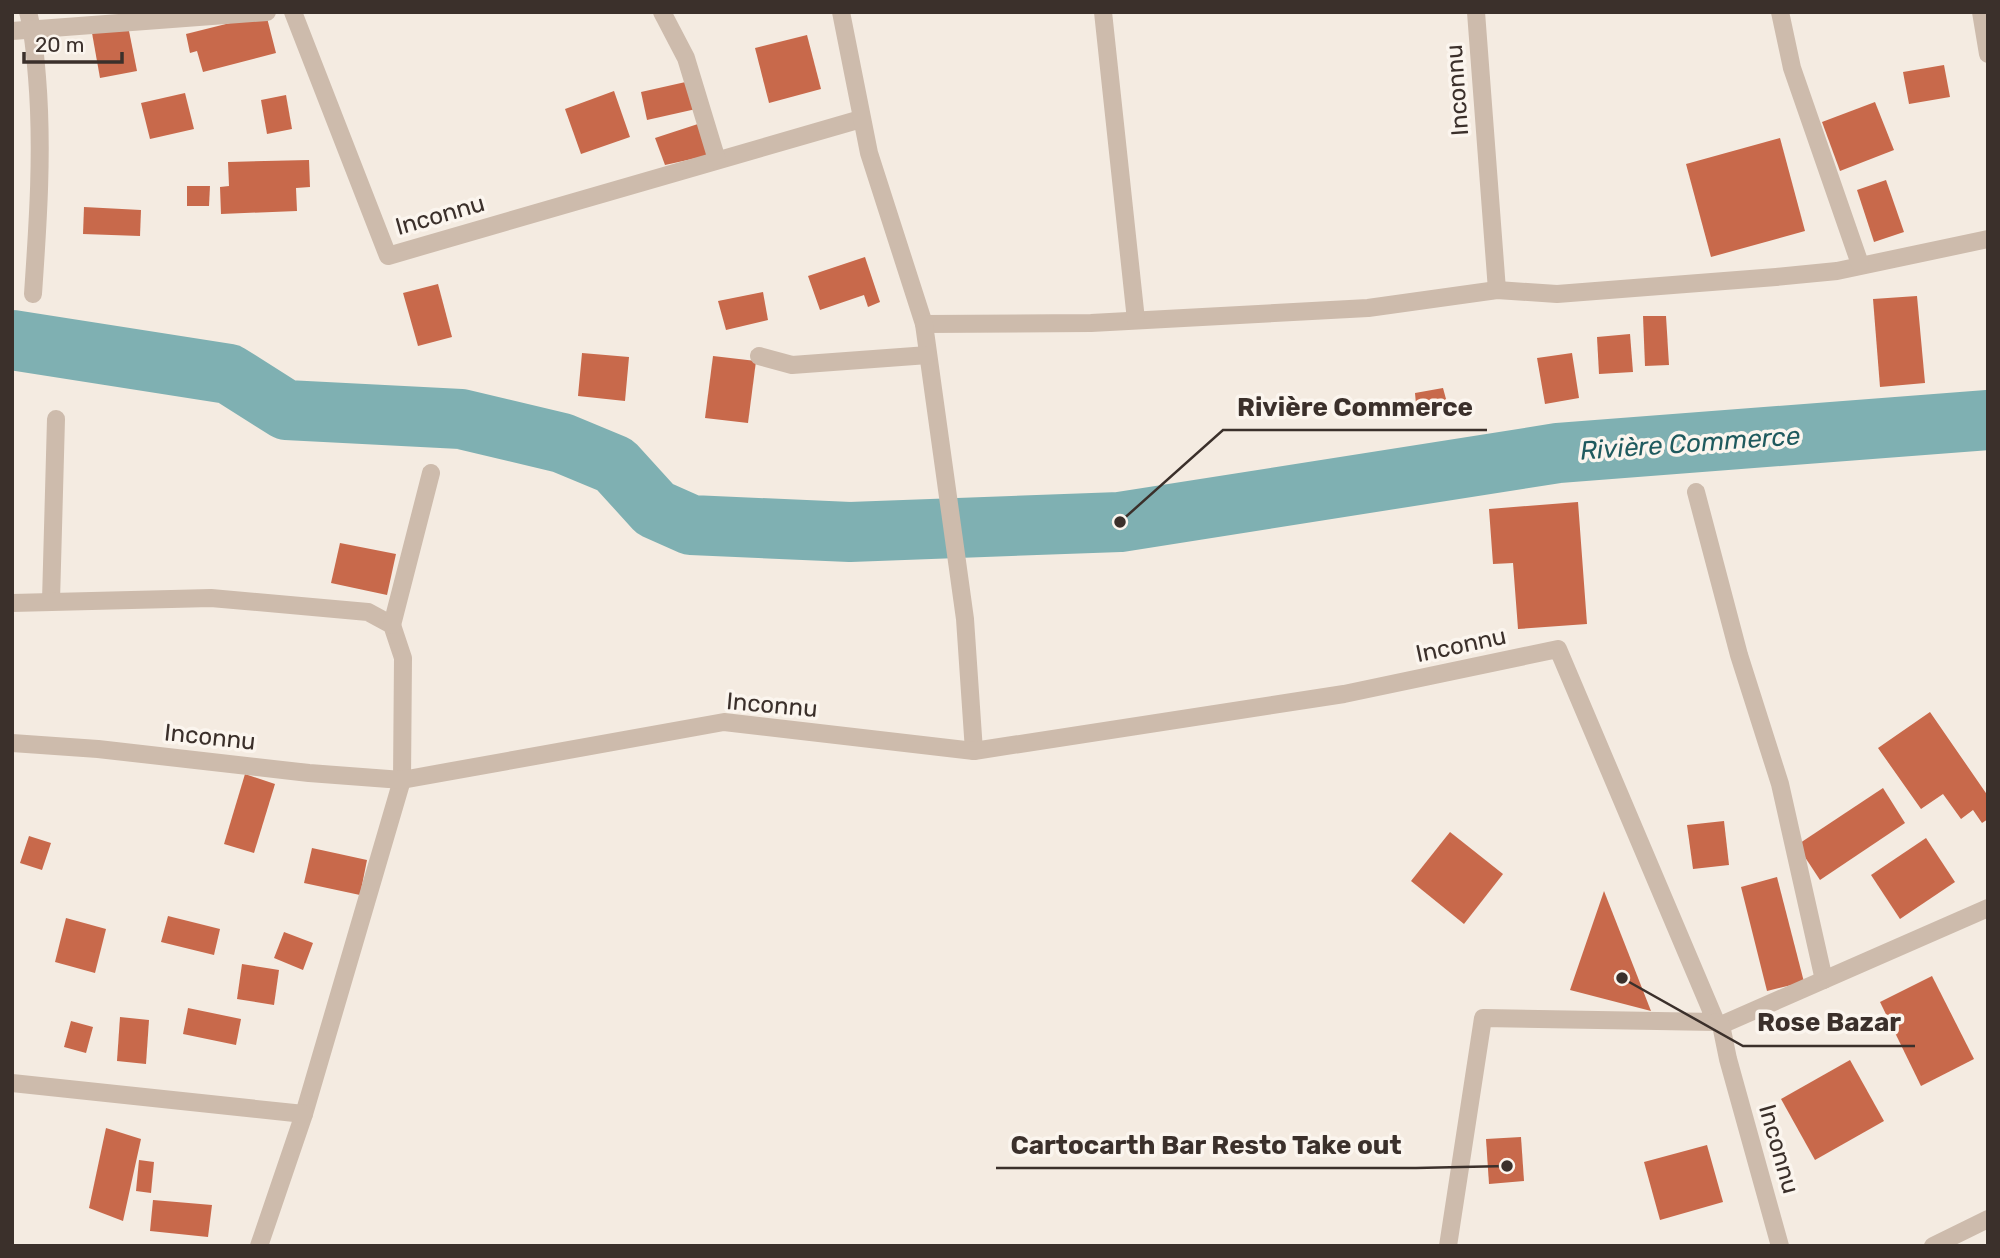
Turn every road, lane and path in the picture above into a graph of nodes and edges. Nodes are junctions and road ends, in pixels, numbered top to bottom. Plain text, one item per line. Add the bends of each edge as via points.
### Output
1 (267, 12) edge
2 (293, 12) edge
3 (662, 12) edge
4 (841, 12) edge
5 (1103, 12) edge
6 (1476, 12) edge
7 (1780, 12) edge
8 (1981, 12) edge
9 (30, 21) edge
10 (12, 31) edge
11 (1988, 54) edge
12 (861, 119) junction
13 (717, 160) junction
14 (1988, 239) edge
15 (1860, 264) junction
16 (1497, 290) junction
17 (33, 294) dead end
18 (1136, 320) junction
19 (924, 324) junction
20 (928, 355) junction
21 (759, 356) dead end
22 (55, 419) dead end
23 (431, 473) dead end
24 (1696, 492) dead end
25 (51, 601) junction
26 (12, 603) edge
27 (392, 625) junction
28 (12, 743) edge
29 (974, 751) junction
30 (402, 780) junction
31 (1988, 908) edge
32 (1825, 979) junction
33 (1718, 1024) junction
34 (12, 1083) edge
35 (304, 1114) junction
36 (1988, 1219) edge
37 (259, 1246) edge
38 (1448, 1246) edge
39 (1780, 1246) edge
40 (1933, 1246) edge

1 - 9 street
2 - 13 street, Inconnu via 388,256
3 - 13 street via 685,58
4 - 12 street
5 - 18 street
6 - 16 street, Inconnu
7 - 15 street via 1791,68
8 - 11 street
9 - 10 street
9 - 17 street via 40,168
12 - 13 street, Inconnu
12 - 19 street
14 - 15 street
15 - 16 street via 1776,278 1557,294
16 - 18 street via 1368,308
18 - 19 street
19 - 20 street
20 - 21 street via 792,365
20 - 29 street via 965,619
22 - 25 street
23 - 27 street
24 - 32 street via 1739,655 1780,784
25 - 26 street
25 - 27 street via 211,598 368,612
27 - 30 street via 403,658
28 - 30 street, Inconnu
29 - 30 street, Inconnu via 724,722
29 - 33 street, Inconnu via 1344,694 1559,649
30 - 35 street
31 - 32 street
32 - 33 street
33 - 38 street via 1483,1018
33 - 39 street, Inconnu
34 - 35 street
35 - 37 street
36 - 40 street

